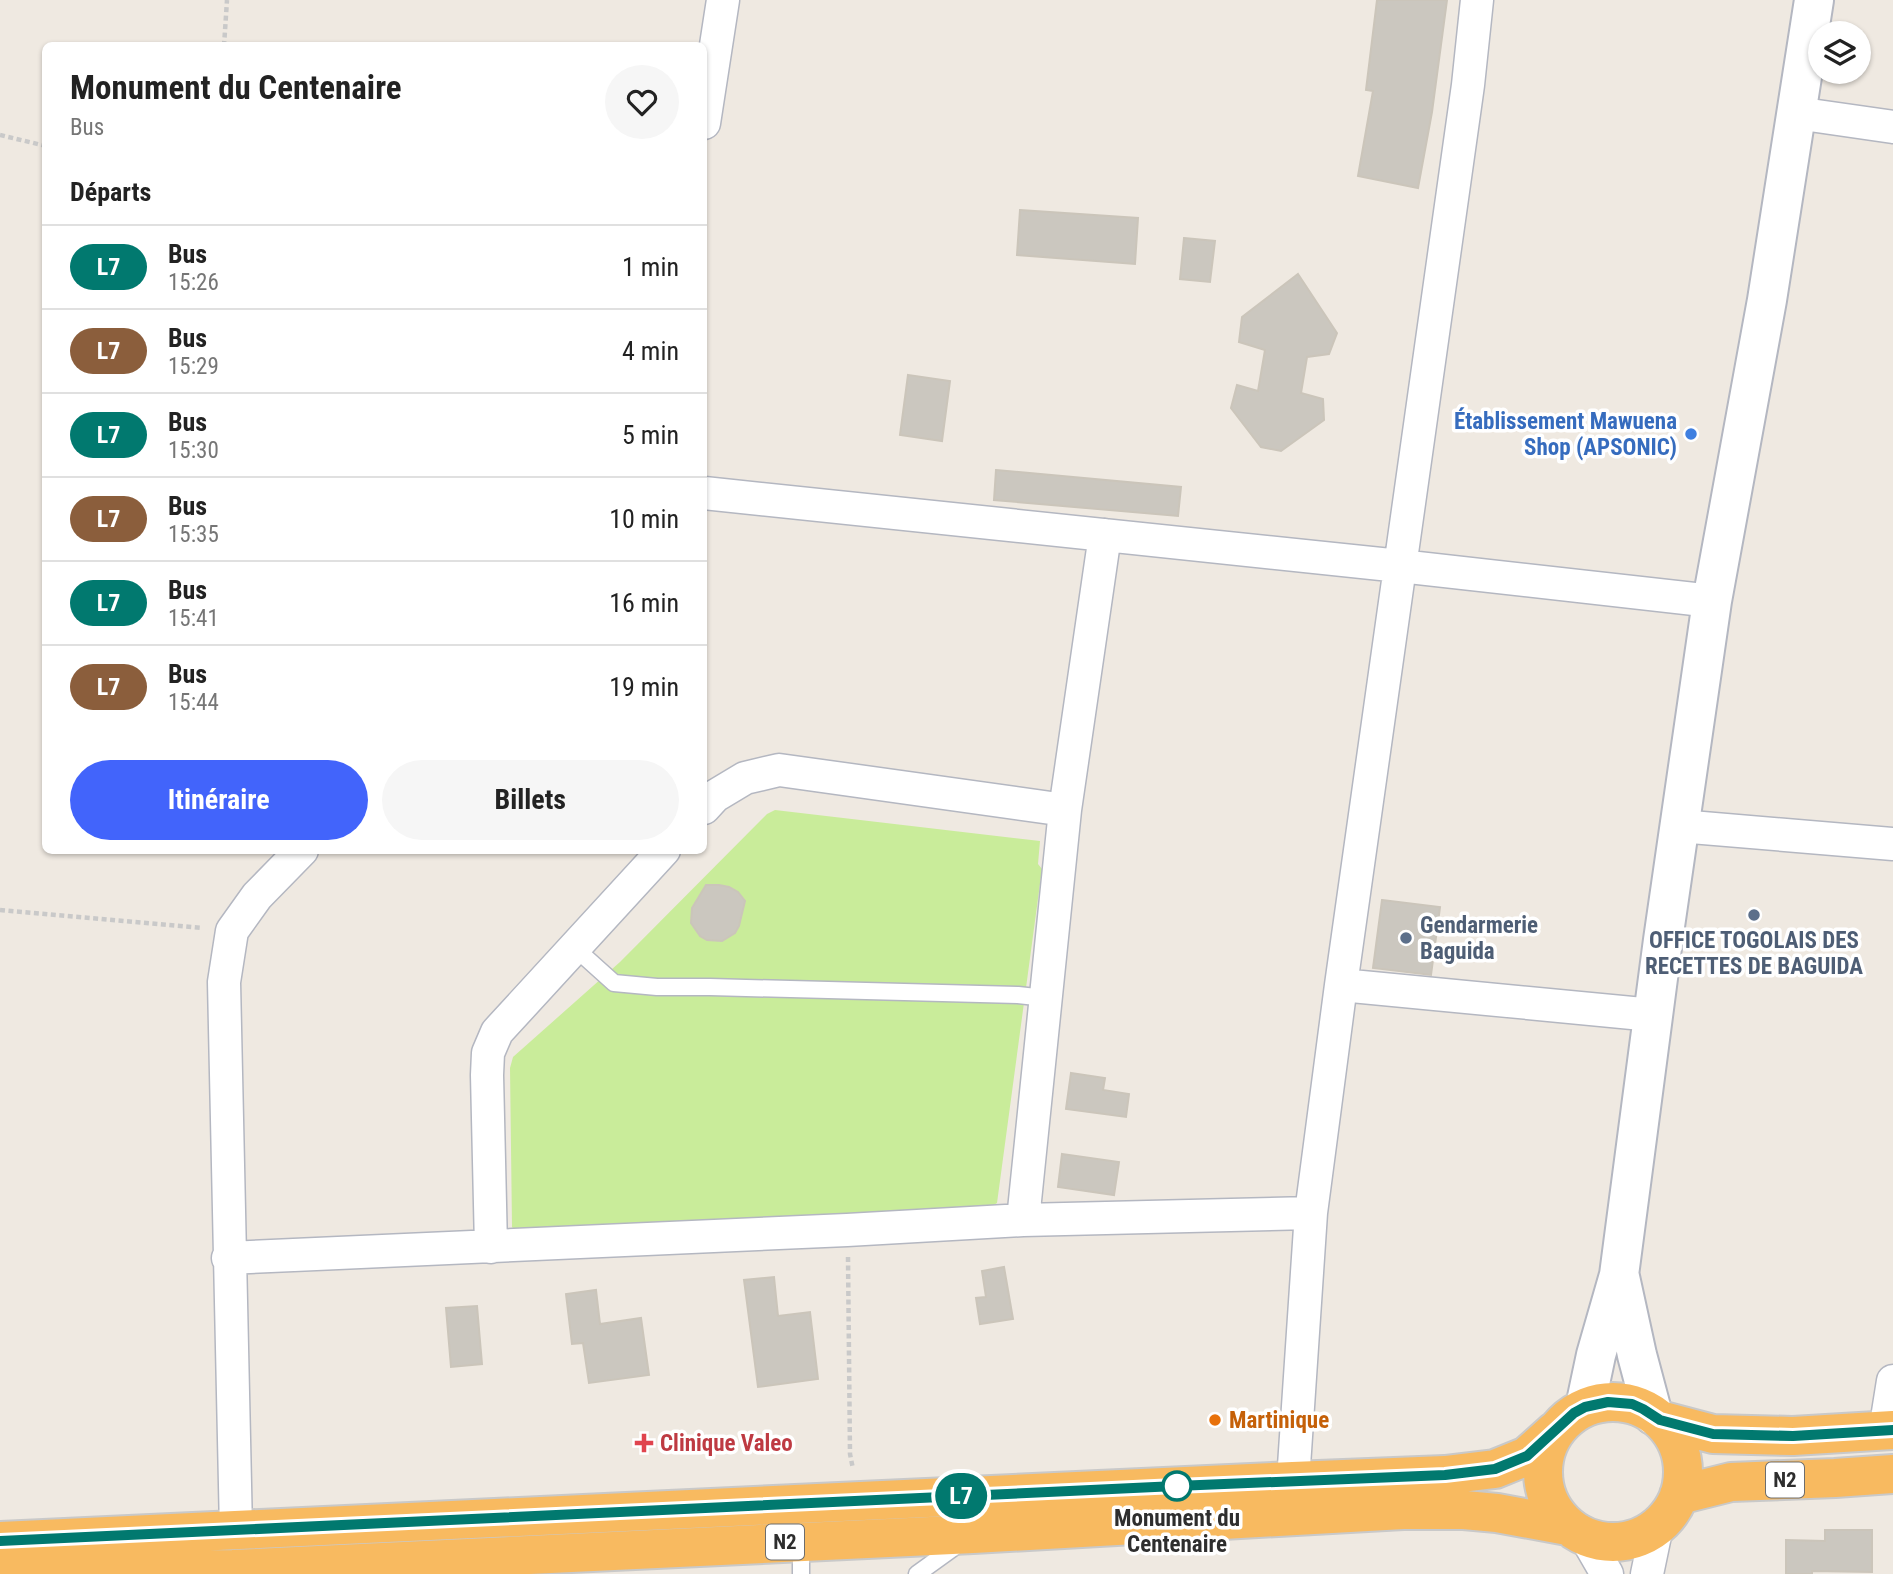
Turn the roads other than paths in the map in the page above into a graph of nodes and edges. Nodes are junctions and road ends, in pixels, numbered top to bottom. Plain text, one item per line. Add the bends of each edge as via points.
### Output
1 (723, 0) edge
2 (1477, 0) edge
3 (1814, 0) edge
4 (707, 98) edge
5 (1796, 113) junction
6 (1893, 127) edge
7 (707, 493) edge
8 (1105, 535) junction
9 (1400, 566) junction
10 (1712, 601) junction
11 (707, 805) edge
12 (1065, 810) junction
13 (1679, 826) junction
14 (1893, 844) edge
15 (298, 854) edge
16 (660, 854) edge
17 (574, 947) junction
18 (1341, 985) junction
19 (1045, 998) junction
20 (1653, 1016) junction
21 (1311, 1213) junction
22 (1023, 1220) junction
23 (491, 1247) junction
24 (229, 1258) junction
25 (1619, 1275) junction
26 (1893, 1381) edge
27 (1585, 1407) junction
28 (1657, 1417) junction
29 (1555, 1431) junction
30 (1889, 1431) edge
31 (1893, 1474) edge
32 (1293, 1481) junction
33 (1679, 1495) junction
34 (1657, 1526) junction
35 (236, 1530) junction
36 (1576, 1531) junction
37 (973, 1534) junction
38 (0, 1541) edge
39 (801, 1558) edge
40 (0, 1573) edge
41 (917, 1574) edge
42 (1607, 1574) edge
43 (1647, 1574) edge

1 - 4 street
2 - 9 street
3 - 5 street
5 - 6 street
5 - 10 street
7 - 8 street
8 - 9 street
8 - 12 street
9 - 10 street
9 - 18 street
10 - 13 street
11 - 12 street via 746,778 779,770
12 - 19 street
13 - 14 street
13 - 20 street
15 - 24 street via 232,931 224,982
16 - 17 street
17 - 19 lane via 614,983
17 - 23 street via 497,1032 488,1054
18 - 20 street
18 - 21 street
19 - 22 street
20 - 25 street
21 - 22 street
21 - 32 street
22 - 23 street
23 - 24 street
24 - 35 street
25 - 27 street
25 - 28 street
26 - 30 street
27 - 28 highway, N2 via 1620,1402
27 - 29 highway, N2
28 - 30 highway, N2 via 1713,1434
28 - 33 highway via 1670,1430 1681,1455
29 - 32 highway, N2 via 1527,1456 1495,1469
29 - 36 highway via 1544,1455 1542,1481 1558,1517
31 - 33 highway, N2 via 1731,1482
32 - 35 highway, N2
33 - 34 highway, N2 via 1673,1510
34 - 36 highway, N2 via 1623,1542 1597,1540
34 - 43 street
35 - 38 highway, N2
36 - 37 highway, N2 via 1497,1513 1437,1510
36 - 42 street
37 - 39 highway, N2
37 - 41 lane
39 - 40 highway, N2

